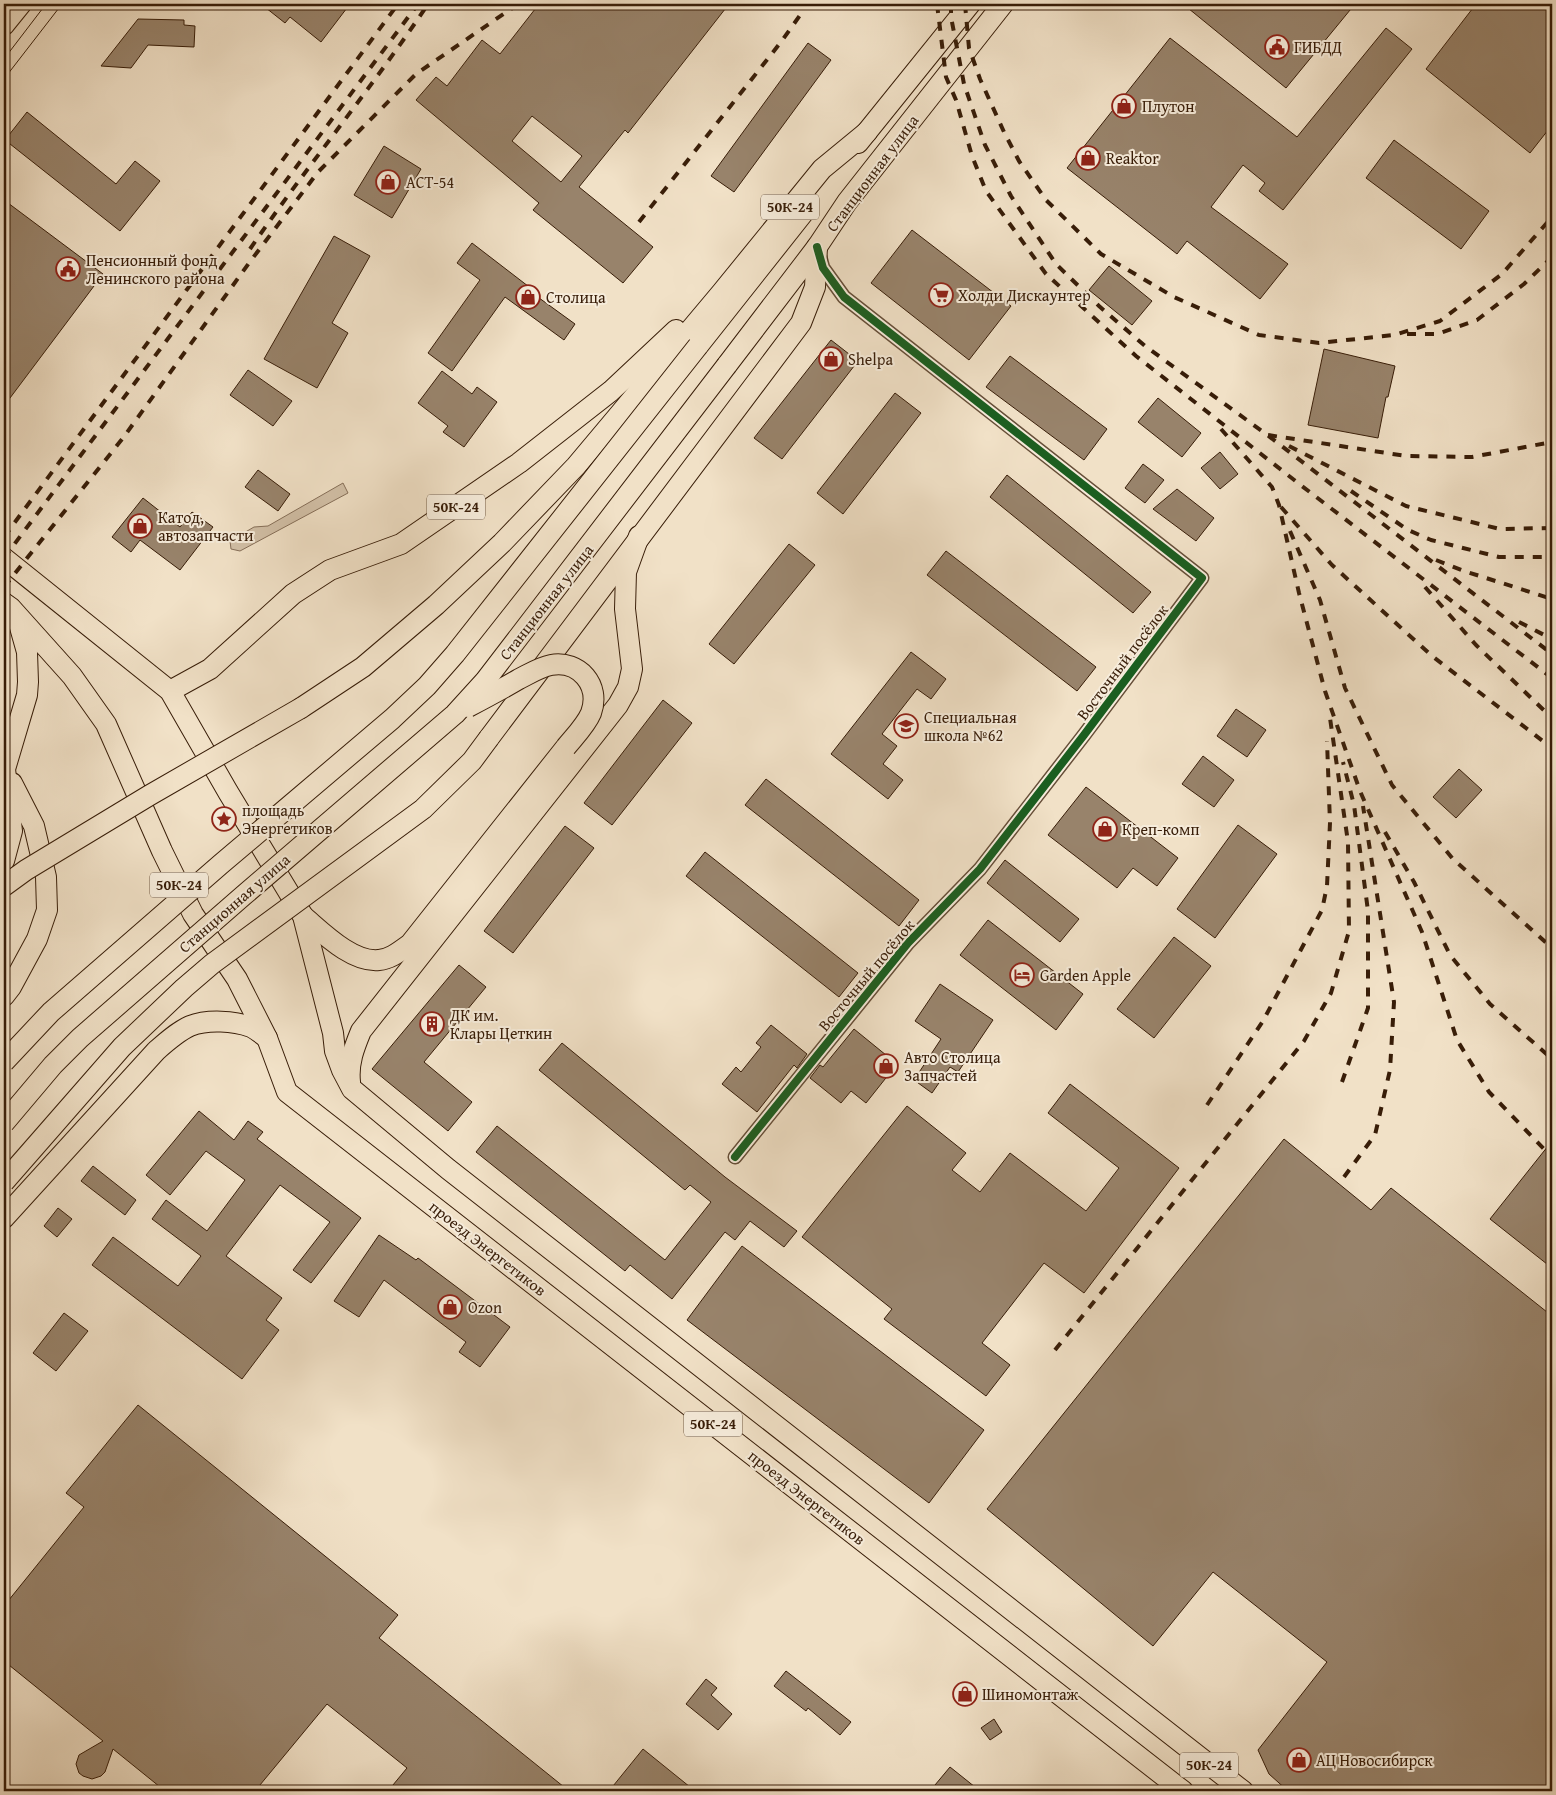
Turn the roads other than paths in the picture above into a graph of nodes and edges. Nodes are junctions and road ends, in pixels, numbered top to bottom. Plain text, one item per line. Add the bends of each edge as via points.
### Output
1 (20, 4) edge
2 (970, 4) edge
3 (1004, 4) edge
4 (4, 25) edge
5 (867, 132) junction
6 (890, 148) junction
7 (817, 247) junction
8 (722, 292) junction
9 (639, 536) junction
10 (4, 558) edge
11 (10, 609) edge
12 (170, 691) junction
13 (455, 714) junction
14 (5, 769) junction
15 (4, 861) edge
16 (4, 886) edge
17 (304, 916) junction
18 (8, 992) edge
19 (267, 1038) junction
20 (4, 1062) edge
21 (350, 1084) junction
22 (4, 1123) edge
23 (735, 1157) dead end
24 (4, 1182) edge
25 (4, 1218) edge
26 (1183, 1791) edge
27 (1243, 1791) edge

1 - 4 main road
2 - 5 main road, Станционная улица / 50К-24
3 - 6 main road, Станционная улица / 50К-24
5 - 6 main road
5 - 8 main road, 50К-24 via 822,168
5 - 20 main road, Станционная улица, bridge via 427,686 51,1012
6 - 7 main road, Станционная улица / 50К-24 via 847,202
7 - 9 main road via 815,287 801,323
7 - 13 main road, Станционная улица, bridge via 486,680
7 - 23 street, Восточный посёлок via 823,268 844,297 1202,578 980,868 908,943
8 - 12 main road, 50К-24 via 662,342 611,391 519,463 401,544 330,570 292,594 210,669
8 - 16 main road, bridge via 576,466 502,543 363,667 301,708 150,795
9 - 21 main road via 626,572 625,609 632,669 625,693 361,1031 352,1050
9 - 24 main road, bridge via 466,766 423,809 184,988 122,1047
10 - 12 main road
11 - 14 main road via 27,652 28,682 27,696
11 - 19 main road, 50К-24 via 72,676 106,724 193,914 238,980
12 - 17 main road, 50К-24
13 - 17 main road, bridge via 549,665 565,664 579,671 590,682 594,698 591,713 566,747 410,944 393,956 378,961 364,959 333,941
13 - 22 main road, Станционная улица, bridge via 80,1038 47,1071
14 - 15 main road via 12,831
14 - 18 main road via 34,826 46,876 47,910 37,939
17 - 21 main road, 50К-24 via 335,1051
19 - 25 main road via 240,1024 214,1022 191,1026 175,1036 156,1051
19 - 26 main road, проезд Энергетиков / 50К-24 via 287,1092
21 - 27 main road, 50К-24 via 448,1169

